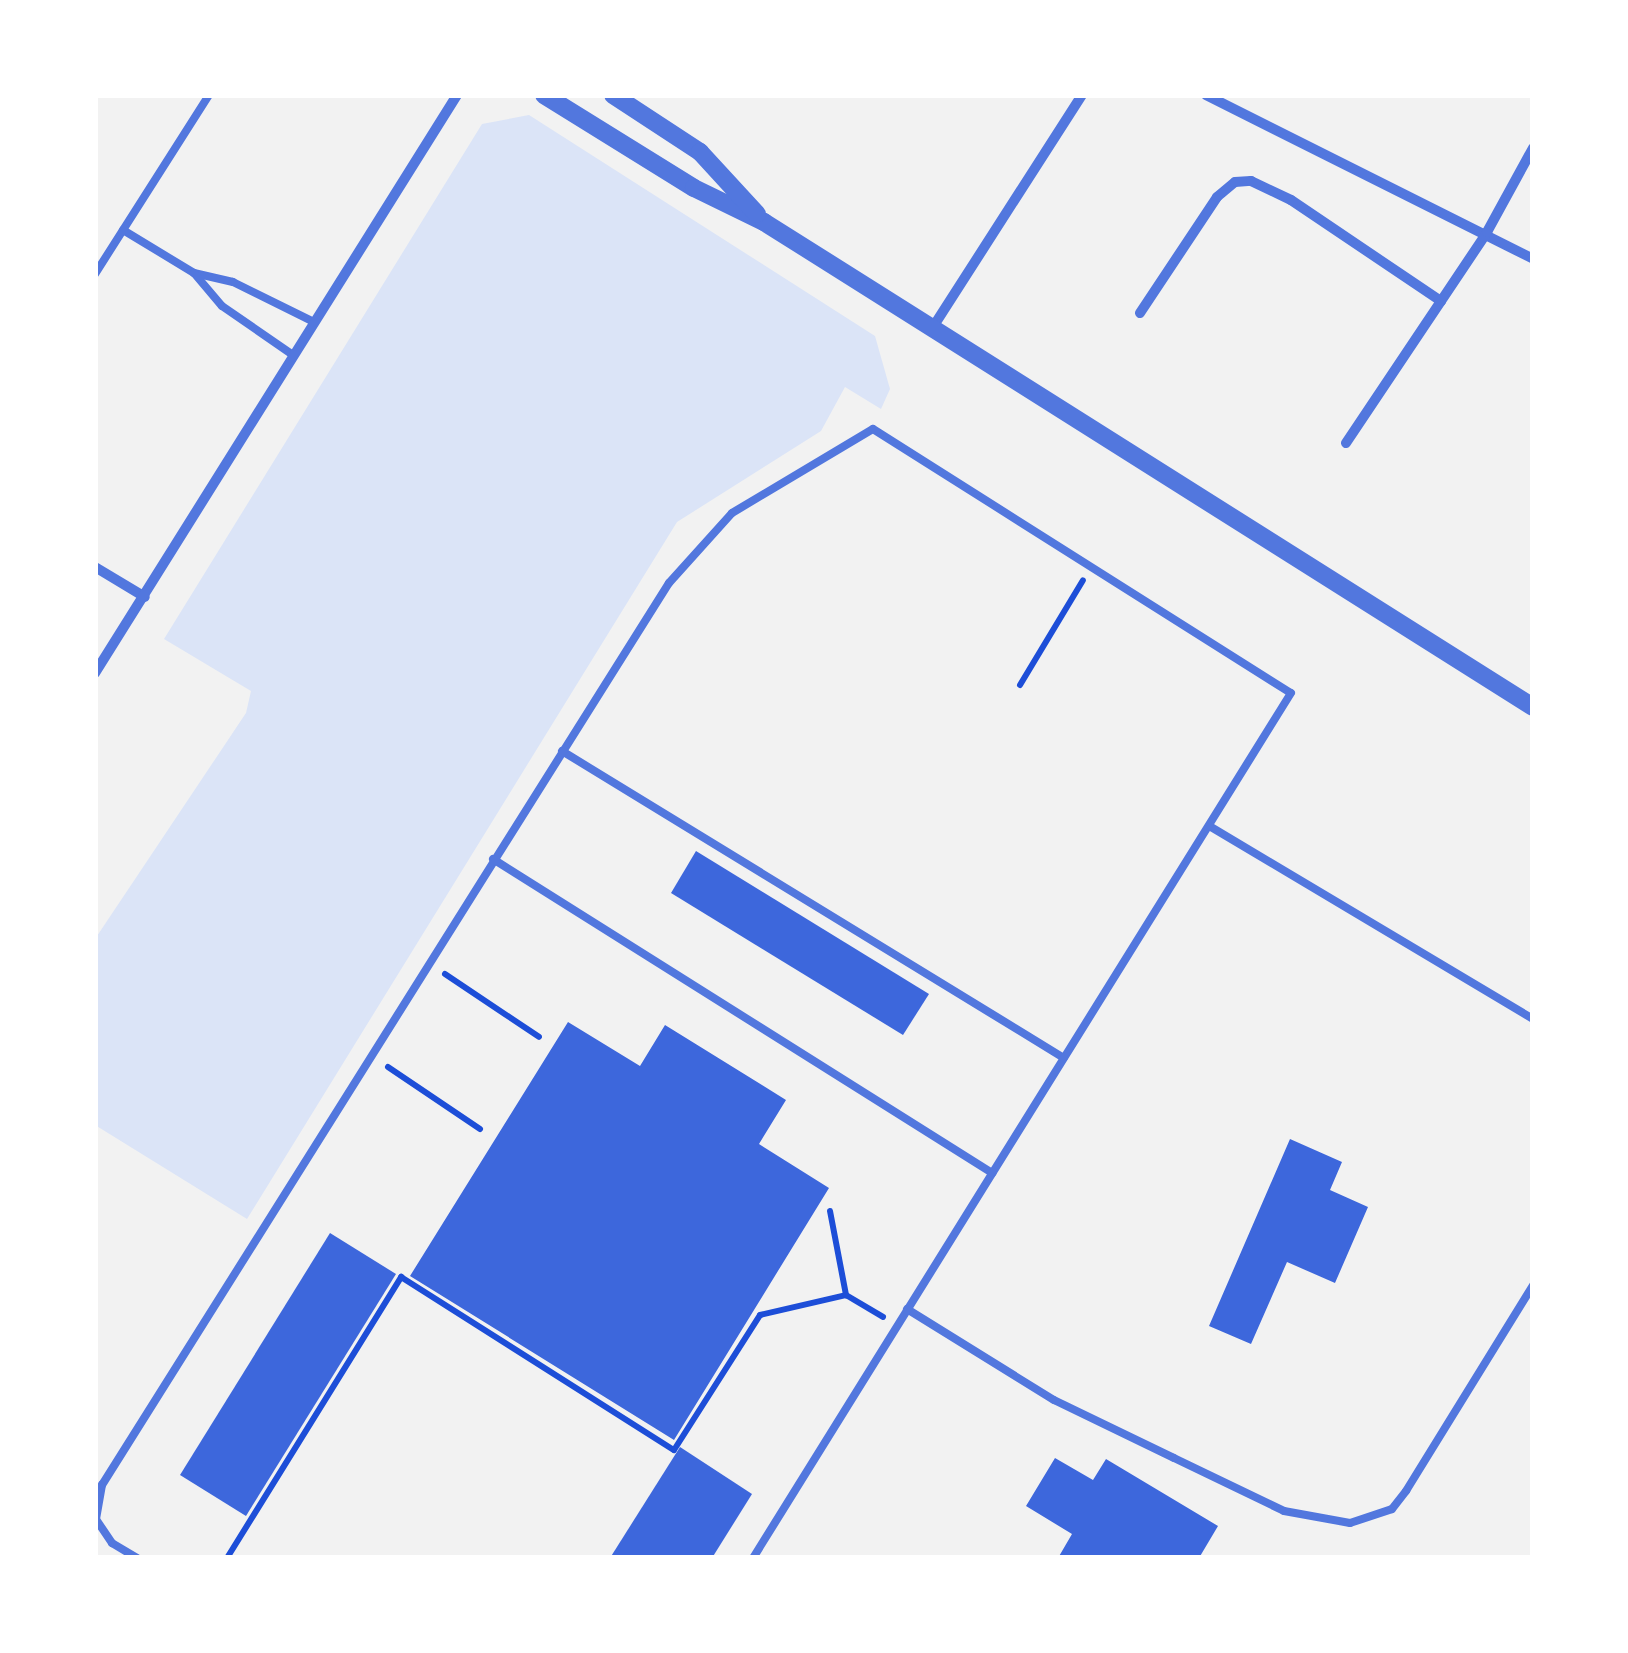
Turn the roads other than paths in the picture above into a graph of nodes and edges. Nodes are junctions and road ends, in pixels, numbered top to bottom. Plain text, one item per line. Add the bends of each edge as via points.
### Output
1 (209, 95) edge
2 (457, 95) edge
3 (544, 95) edge
4 (613, 95) edge
5 (1082, 95) edge
6 (1206, 95) edge
7 (1533, 148) edge
8 (764, 222) junction
9 (123, 230) junction
10 (1487, 232) junction
11 (1533, 259) edge
12 (194, 272) junction
13 (95, 274) edge
14 (1441, 301) junction
15 (1140, 313) dead end
16 (314, 322) junction
17 (933, 327) junction
18 (293, 355) junction
19 (1346, 442) dead end
20 (95, 568) edge
21 (144, 597) junction
22 (95, 673) edge
23 (1533, 707) edge
24 (562, 751) junction
25 (1211, 827) junction
26 (493, 859) junction
27 (1533, 1019) edge
28 (1064, 1058) junction
29 (992, 1173) junction
30 (1533, 1285) edge
31 (907, 1309) junction
32 (137, 1558) edge
33 (753, 1558) edge

1 - 9 lane
2 - 16 street
3 - 8 street via 694,188
4 - 8 street via 700,152
5 - 17 street
6 - 10 street
7 - 10 street
8 - 17 street
9 - 12 lane
9 - 13 lane
10 - 11 street
10 - 14 street
12 - 16 lane via 232,282
12 - 18 lane via 222,306
14 - 15 street via 1292,200 1251,181 1235,182 1217,197
14 - 19 street
16 - 18 street
17 - 23 street
18 - 21 street
20 - 21 street
21 - 22 street
24 - 25 lane via 706,538 732,514 873,429 1291,693
24 - 26 lane
24 - 28 lane
25 - 27 lane
25 - 28 lane
26 - 29 lane
26 - 32 lane via 102,1484 96,1518 112,1543
28 - 29 lane
29 - 31 lane
30 - 31 lane via 1406,1491 1392,1509 1350,1523 1284,1510 1139,1442 1054,1400
31 - 33 lane

